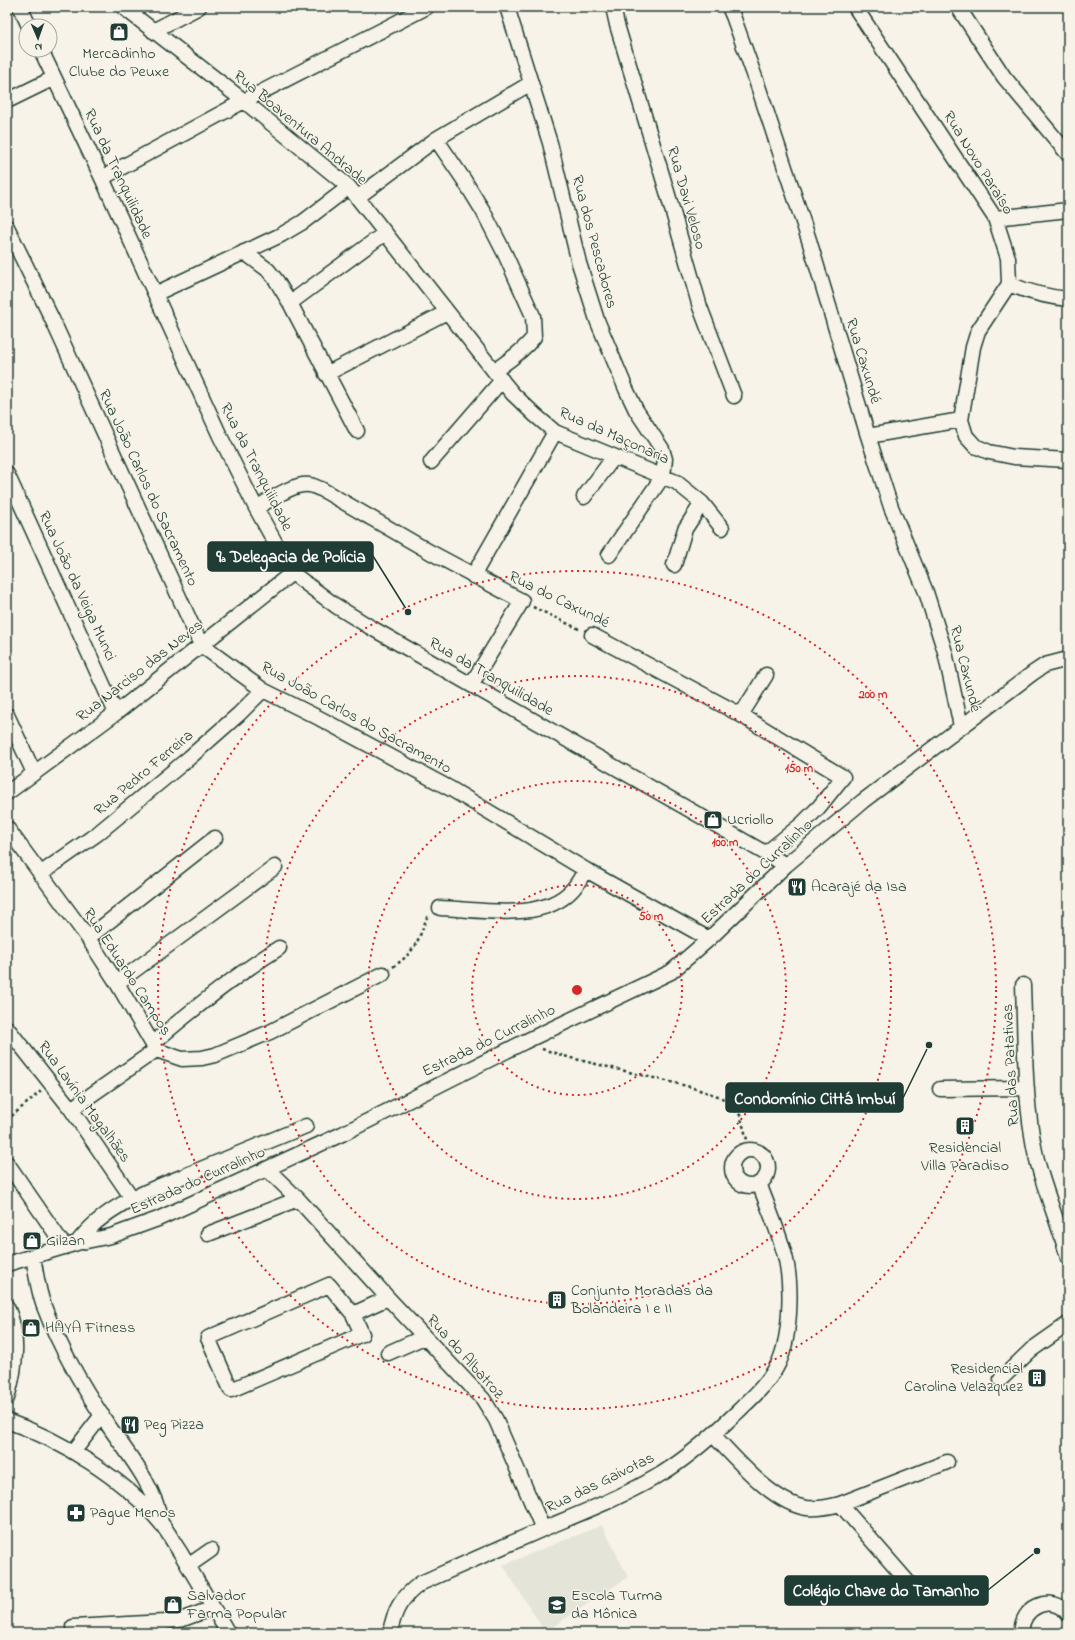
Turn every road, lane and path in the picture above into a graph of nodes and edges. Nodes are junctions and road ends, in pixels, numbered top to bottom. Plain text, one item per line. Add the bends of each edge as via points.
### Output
1 (20, 7) edge
2 (123, 7) edge
3 (199, 7) edge
4 (427, 7) edge
5 (507, 7) edge
6 (613, 7) edge
7 (729, 7) edge
8 (854, 7) edge
9 (958, 7) edge
10 (25, 18) edge
11 (153, 31) junction
12 (44, 58) edge
13 (54, 78) junction
14 (531, 83) junction
15 (7, 101) edge
16 (244, 101) junction
17 (436, 139) junction
18 (1068, 154) edge
19 (102, 178) junction
20 (354, 192) junction
21 (1068, 210) edge
22 (996, 218) junction
23 (7, 227) edge
24 (385, 233) junction
25 (244, 252) junction
26 (1009, 284) junction
27 (155, 294) junction
28 (1068, 299) edge
29 (290, 303) junction
30 (447, 312) junction
31 (326, 374) junction
32 (498, 376) junction
33 (734, 396) dead end
34 (961, 420) junction
35 (357, 431) dead end
36 (555, 432) junction
37 (868, 436) junction
38 (614, 457) junction
39 (1068, 460) edge
40 (431, 462) dead end
41 (7, 474) edge
42 (663, 476) junction
43 (584, 497) dead end
44 (702, 503) junction
45 (256, 508) junction
46 (722, 528) dead end
47 (609, 555) dead end
48 (674, 565) dead end
49 (292, 573) junction
50 (473, 576) junction
51 (522, 601) junction
52 (592, 635) joint
53 (201, 645) junction
54 (1068, 659) edge
55 (766, 675) dead end
56 (471, 685) junction
57 (263, 690) junction
58 (116, 713) junction
59 (741, 714) junction
60 (7, 715) edge
61 (961, 726) junction
62 (34, 773) junction
63 (7, 793) edge
64 (7, 828) edge
65 (215, 838) dead end
66 (766, 853) junction
67 (786, 865) junction
68 (275, 867) dead end
69 (586, 870) junction
70 (40, 874) junction
71 (440, 908) joint
72 (88, 938) junction
73 (709, 939) junction
74 (279, 948) dead end
75 (383, 974) joint
76 (117, 983) junction
77 (1023, 985) dead end
78 (7, 1028) edge
79 (524, 1042) junction
80 (154, 1047) junction
81 (50, 1083) junction
82 (1028, 1088) junction
83 (940, 1089) dead end
84 (71, 1109) junction
85 (7, 1120) edge
86 (306, 1126) dead end
87 (750, 1150) junction
88 (7, 1163) edge
89 (267, 1169) junction
90 (758, 1183) junction
91 (132, 1198) junction
92 (298, 1199) junction
93 (208, 1234) dead end
94 (1065, 1235) edge
95 (71, 1245) junction
96 (33, 1256) junction
97 (1068, 1258) edge
98 (7, 1264) edge
99 (388, 1298) junction
100 (7, 1307) edge
101 (353, 1314) junction
102 (1068, 1324) edge
103 (424, 1337) junction
104 (388, 1353) dead end
105 (1002, 1379) dead end
106 (7, 1398) edge
107 (102, 1415) junction
108 (7, 1421) edge
109 (713, 1435) junction
110 (74, 1451) junction
111 (947, 1462) dead end
112 (840, 1504) junction
113 (161, 1522) junction
114 (543, 1530) junction
115 (211, 1550) dead end
116 (188, 1566) junction
117 (908, 1582) dead end
118 (213, 1608) junction
119 (1068, 1614) edge
120 (73, 1627) dead end
121 (228, 1633) edge
122 (390, 1633) edge
123 (1022, 1633) edge

1 - 10 street
2 - 11 street, Rua Boaventura Andrade
3 - 11 street
4 - 16 street
5 - 14 street, Rua dos Pescadores
6 - 33 street, Rua Davi Veloso via 700,307
7 - 37 street, Rua Caxundé via 809,240
8 - 22 street, Rua Novo Paraíso
9 - 18 street via 1004,77
11 - 16 street, Rua Boaventura Andrade
12 - 13 street, Rua da Tranquilidade
13 - 15 street
13 - 19 street, Rua da Tranquilidade
14 - 17 street
14 - 42 street, Rua dos Pescadores via 550,143 591,302 612,358 636,410 662,449 665,459
16 - 19 street
16 - 20 street, Rua Boaventura Andrade
17 - 20 street
17 - 32 street via 484,211 534,316 534,337
19 - 27 street, Rua da Tranquilidade
20 - 24 street, Rua Boaventura Andrade
20 - 25 street via 281,235
21 - 22 street
22 - 26 street, Rua Novo Paraíso via 1008,258
23 - 53 street, Rua João Carlos do Sacramento
24 - 29 street
24 - 30 street, Rua Boaventura Andrade
25 - 27 street
25 - 29 street via 268,270
26 - 28 street via 1051,298
26 - 34 street via 978,331
27 - 45 street, Rua da Tranquilidade
29 - 31 street
30 - 31 street
30 - 32 street, Rua Boaventura Andrade
31 - 35 street
32 - 36 street, Rua da Maçonaria via 529,410
32 - 40 street
34 - 37 street
34 - 39 street via 966,436 976,446 989,452 1014,457
36 - 38 street, Rua da Maçonaria
36 - 50 street
37 - 61 street, Rua Caxundé via 891,507 926,592 945,652
38 - 42 street, Rua da Maçonaria
38 - 43 street
41 - 58 street, Rua João da Veiga Munci
42 - 44 street, Rua da Maçonaria via 676,482
42 - 47 street
44 - 46 street, Rua da Maçonaria
44 - 48 street via 685,529
45 - 49 street, Rua da Tranquilidade
45 - 50 street, Rua do Caxundé via 284,492 309,485 321,489
49 - 53 street, Rua Narciso das Neves
49 - 56 street, Rua da Tranquilidade via 336,606
50 - 51 street, Rua do Caxundé
51 - 52 path, Rua do Caxundé
51 - 56 street
52 - 59 street, Rua do Caxundé
53 - 57 street, Rua João Carlos do Sacramento
53 - 58 street, Rua Narciso das Neves
54 - 61 street, Estrada do Curralinho via 1045,664
55 - 59 street
56 - 66 street, Rua da Tranquilidade
57 - 69 street, Rua João Carlos do Sacramento via 444,786
57 - 70 street, Rua Pedro Ferreira via 126,811
58 - 62 street, Rua Narciso das Neves
59 - 66 street, Rua do Caxundé via 842,778 802,824
60 - 62 street
61 - 67 street, Estrada do Curralinho via 863,801
62 - 63 street, Rua Narciso das Neves
64 - 70 street, Rua Eduardo Campos
65 - 72 street
66 - 67 street, Rua da Tranquilidade
67 - 73 street, Estrada do Curralinho
68 - 76 street
69 - 71 street via 572,890 560,900 542,907 496,912
69 - 73 street, Rua João Carlos do Sacramento
70 - 72 street, Rua Eduardo Campos
71 - 75 path via 428,914 416,945 407,956
72 - 76 street, Rua Eduardo Campos
73 - 79 street, Estrada do Curralinho via 671,972
74 - 80 street via 218,990
75 - 80 street via 270,1032 215,1055 182,1059
76 - 80 street, Rua Eduardo Campos
77 - 82 street, Rua das Patativas
78 - 81 street, Rua Lavínia Magalhães
79 - 87 path via 571,1058 687,1086 720,1097 740,1115
79 - 89 street, Estrada do Curralinho
80 - 84 street, Rua Eduardo Campos
81 - 84 street, Rua Lavínia Magalhães
81 - 85 path
82 - 83 street
82 - 94 street, Rua das Patativas via 1032,1136 1040,1173
84 - 91 street, Rua Lavínia Magalhães
86 - 91 street
87 - 90 street via 761,1153 767,1163 766,1175
87 - 90 street via 734,1158 733,1175 747,1185
88 - 95 street
89 - 92 street, Rua do Albatroz
89 - 95 street, Estrada do Curralinho via 135,1229
90 - 109 street, Rua das Gaivotas via 786,1260 789,1294 786,1332 777,1366 768,1380 755,1396
91 - 95 street via 98,1219
92 - 93 street
92 - 99 street, Rua do Albatroz
94 - 97 street, Rua das Patativas
95 - 96 street, Estrada do Curralinho
96 - 98 street, Estrada do Curralinho
96 - 107 street via 39,1292 45,1309 70,1361
99 - 101 street
99 - 103 street, Rua do Albatroz
100 - 106 street via 15,1333 15,1352
101 - 101 street via 329,1285 208,1338 231,1390 362,1334
102 - 105 street via 1031,1350
103 - 104 street
103 - 114 street, Rua do Albatroz via 490,1409
107 - 110 street
107 - 113 street via 152,1492
108 - 110 street
109 - 112 street via 760,1481 788,1502 806,1508
109 - 114 street, Rua das Gaivotas via 657,1477
110 - 113 street via 127,1490
111 - 112 street
112 - 117 street
113 - 116 street
114 - 122 street via 421,1583 408,1593 397,1608
115 - 116 street
116 - 118 street
118 - 120 street via 183,1620
118 - 121 street
119 - 123 street via 1059,1606 1042,1604 1028,1612 1023,1619

